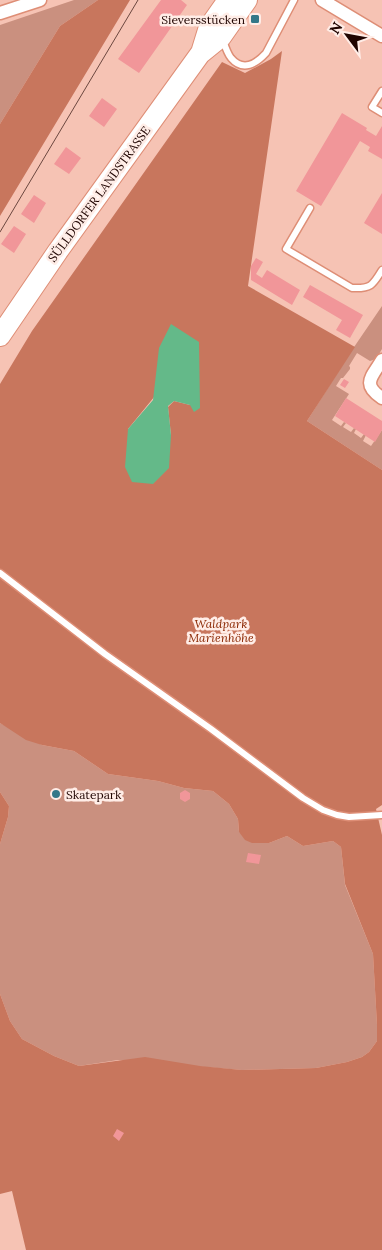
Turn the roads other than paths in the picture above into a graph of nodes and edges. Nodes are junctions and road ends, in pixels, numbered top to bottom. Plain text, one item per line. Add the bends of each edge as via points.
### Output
1 (40, 0) edge
2 (228, 0) edge
3 (247, 0) edge
4 (294, 0) edge
5 (322, 0) edge
6 (0, 13) edge
7 (382, 36) edge
8 (221, 37) junction
9 (200, 54) junction
10 (382, 91) edge
11 (382, 113) edge
12 (310, 208) dead end
13 (382, 270) edge
14 (0, 336) edge
15 (382, 360) edge
16 (382, 398) edge
17 (0, 573) edge
18 (382, 814) edge

1 - 6 street
2 - 9 main road, SÜLLDORFER LANDSTRASSE via 210,27
3 - 8 main road, SÜLLDORFER LANDSTRASSE
4 - 8 lane via 259,61 247,65 235,62
5 - 7 street
8 - 9 main road, SÜLLDORFER LANDSTRASSE
9 - 14 main road, SÜLLDORFER LANDSTRASSE
10 - 11 lane via 372,107
12 - 13 lane via 286,249 352,288 364,288 374,282
15 - 16 street via 370,379 370,387
17 - 18 lane via 303,798 337,815

